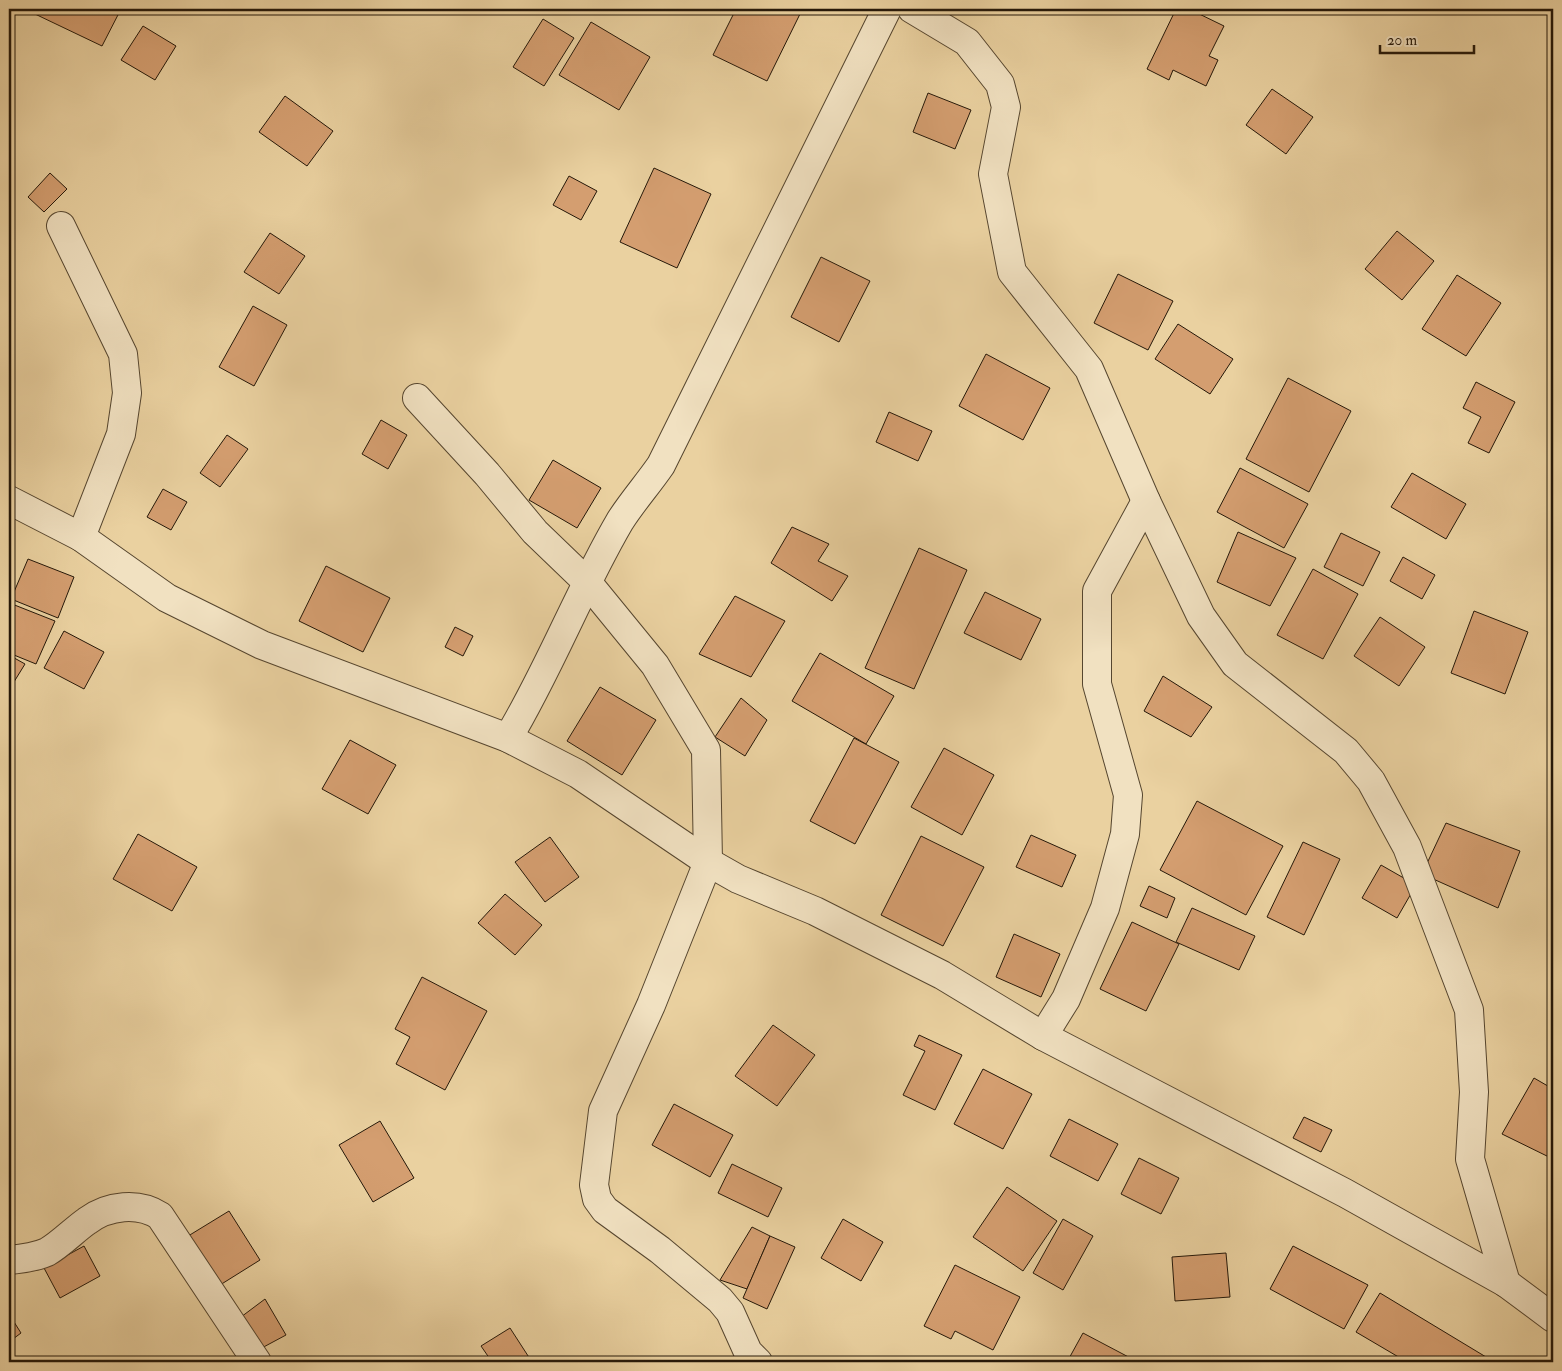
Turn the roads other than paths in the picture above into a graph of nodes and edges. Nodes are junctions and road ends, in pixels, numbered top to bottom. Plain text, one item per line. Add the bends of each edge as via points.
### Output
1 (887, 9) edge
2 (912, 9) edge
3 (62, 226) dead end
4 (417, 398) dead end
5 (9, 500) edge
6 (1146, 501) junction
7 (81, 537) junction
8 (588, 583) junction
9 (508, 738) junction
10 (708, 862) junction
11 (1043, 1036) junction
12 (9, 1260) edge
13 (1506, 1283) junction
14 (1553, 1318) edge
15 (747, 1359) edge
16 (257, 1362) edge

1 - 8 street via 661,465 621,520
2 - 6 street via 967,42 1000,84 1006,107 993,174 1012,272 1089,369
3 - 7 street via 123,354 127,394 121,434
4 - 8 street via 535,532
5 - 7 street
6 - 11 street via 1097,592 1097,684 1128,795 1125,834 1104,908 1066,999
6 - 13 street via 1202,616 1235,664 1346,751 1371,781 1407,847 1469,1010 1474,1092 1470,1159
7 - 9 street via 167,598 262,645
8 - 9 street
8 - 10 street via 655,665 706,750
9 - 10 street via 578,774
10 - 11 street via 942,975
10 - 15 street via 651,1005 603,1111 594,1185 597,1199 605,1210 720,1300 730,1312
11 - 13 street via 1345,1193
12 - 16 street via 46,1252 90,1219 112,1210 136,1206 150,1209 160,1216
13 - 14 street

